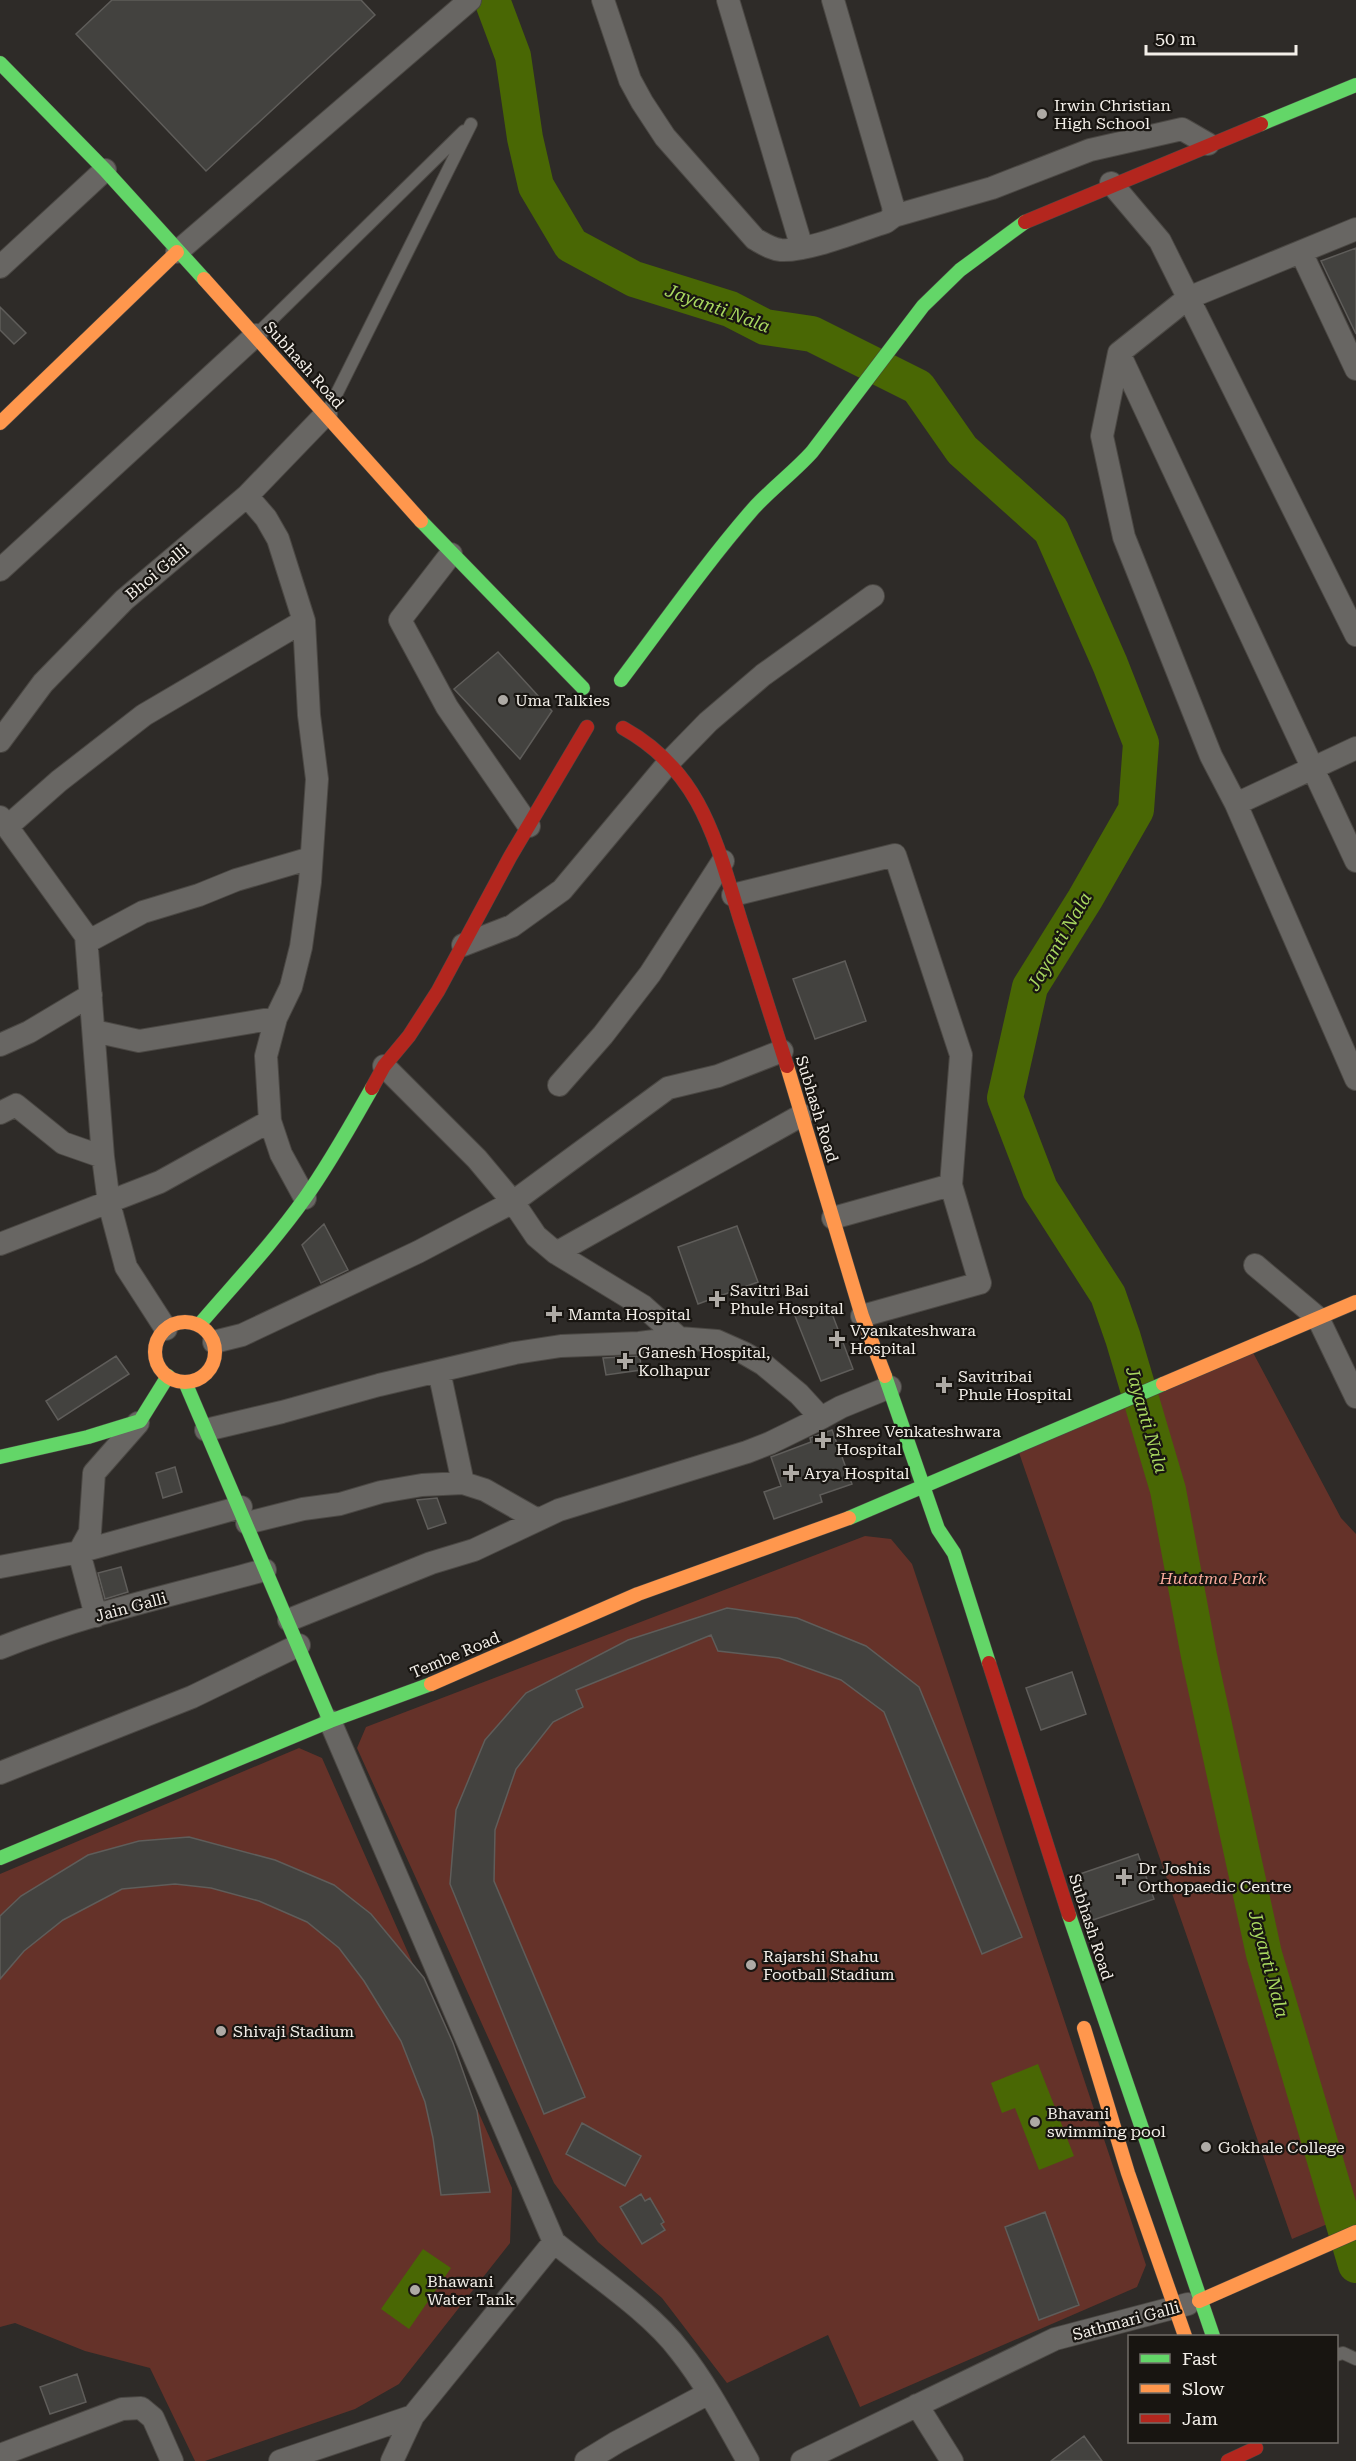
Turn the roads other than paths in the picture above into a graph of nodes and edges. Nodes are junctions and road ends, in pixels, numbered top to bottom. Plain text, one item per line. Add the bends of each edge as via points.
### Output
1 (603, 0) edge
2 (728, 0) edge
3 (833, 0) edge
4 (465, 5) edge
5 (2, 70) edge
6 (1356, 85) edge
7 (1208, 144) junction
8 (105, 170) junction
9 (1111, 183) junction
10 (894, 216) junction
11 (1356, 229) edge
12 (802, 248) junction
13 (177, 252) junction
14 (1301, 252) junction
15 (0, 267) edge
16 (1188, 298) junction
17 (256, 335) junction
18 (1119, 353) junction
19 (1356, 369) edge
20 (326, 414) junction
21 (0, 423) edge
22 (247, 496) junction
23 (451, 554) junction
24 (0, 570) edge
25 (873, 596) dead end
26 (304, 621) junction
27 (1356, 635) edge
28 (587, 691) junction
29 (634, 713) dead end
30 (0, 741) edge
31 (1356, 748) edge
32 (670, 761) junction
33 (1313, 768) junction
34 (1236, 804) junction
35 (4, 822) edge
36 (529, 826) junction
37 (311, 858) junction
38 (723, 861) junction
39 (1356, 861) edge
40 (733, 895) junction
41 (87, 942) junction
42 (463, 945) junction
43 (91, 995) junction
44 (276, 1018) junction
45 (94, 1031) junction
46 (0, 1045) edge
47 (782, 1051) junction
48 (384, 1066) junction
49 (1356, 1079) edge
50 (559, 1085) dead end
51 (0, 1113) edge
52 (802, 1115) junction
53 (270, 1121) junction
54 (103, 1157) junction
55 (951, 1185) junction
56 (305, 1198) junction
57 (513, 1202) junction
58 (109, 1203) junction
59 (833, 1218) junction
60 (0, 1245) edge
61 (556, 1253) junction
62 (1255, 1265) dead end
63 (1356, 1302) edge
64 (862, 1316) junction
65 (1318, 1318) junction
66 (199, 1325) junction
67 (166, 1329) junction
68 (679, 1338) junction
69 (214, 1342) junction
70 (439, 1371) junction
71 (168, 1376) junction
72 (185, 1382) junction
73 (890, 1387) junction
74 (1356, 1397) edge
75 (821, 1418) junction
76 (140, 1421) junction
77 (206, 1430) junction
78 (0, 1457) edge
79 (463, 1483) junction
80 (924, 1484) junction
81 (244, 1515) junction
82 (536, 1520) junction
83 (938, 1529) junction
84 (936, 1549) dead end
85 (79, 1552) junction
86 (0, 1567) edge
87 (265, 1570) junction
88 (96, 1616) junction
89 (289, 1620) junction
90 (299, 1645) junction
91 (0, 1648) edge
92 (330, 1721) junction
93 (0, 1773) edge
94 (0, 1858) edge
95 (1079, 2012) dead end
96 (1356, 2232) edge
97 (554, 2242) junction
98 (1199, 2301) junction
99 (1174, 2309) junction
100 (1184, 2335) edge
101 (1212, 2335) edge
102 (1338, 2354) edge
103 (1356, 2359) edge
104 (710, 2393) junction
105 (917, 2405) junction
106 (413, 2416) junction
107 (1227, 2443) edge
108 (1255, 2445) edge
109 (0, 2456) edge
110 (1232, 2460) edge
111 (172, 2461) edge
112 (280, 2461) edge
113 (392, 2461) edge
114 (585, 2461) edge
115 (748, 2461) edge
116 (802, 2461) edge
117 (952, 2461) edge
118 (1262, 2461) edge

1 - 12 street via 630,80 665,137 755,239 769,248
2 - 12 street
3 - 10 street
4 - 13 street
5 - 8 main road, Subhash Road
6 - 7 main road
7 - 9 main road
7 - 10 street via 1182,129 1090,150 992,188
8 - 13 main road, Subhash Road
8 - 15 street
9 - 16 street via 1160,241
9 - 28 main road via 1029,218 960,270 923,306 794,472 755,507 729,538 624,684 612,677
10 - 12 street via 886,222
11 - 14 street
13 - 17 main road, Subhash Road
13 - 21 main road
14 - 16 street
14 - 19 street
16 - 18 street
16 - 27 street
17 - 20 main road, Subhash Road
17 - 20 lane via 471,124
17 - 24 street
18 - 33 street
18 - 34 street via 1102,436 1124,537 1211,756
20 - 22 street, Bhoi Galli
20 - 23 main road, Subhash Road
22 - 26 street via 278,539
22 - 30 street, Bhoi Galli via 124,600 43,683
23 - 28 main road, Subhash Road
23 - 36 street via 400,620 447,707
25 - 32 street via 763,675
26 - 35 street via 144,714
26 - 37 street via 317,779
28 - 36 main road, Subhash Road via 591,729
29 - 32 main road, Subhash Road via 619,730 646,740
31 - 33 street
32 - 38 main road, Subhash Road via 710,824
32 - 42 street via 562,890 512,926
33 - 34 street
33 - 39 street
34 - 49 street
35 - 41 street
36 - 42 main road
37 - 41 street via 143,912
37 - 44 street via 301,947 291,987
38 - 40 main road, Subhash Road
38 - 50 street via 650,974
40 - 47 main road, Subhash Road
40 - 55 street via 895,855 961,1055
41 - 43 street
42 - 48 main road via 409,1036
43 - 45 street
43 - 46 street via 30,1032
44 - 45 street via 139,1041
44 - 53 street via 266,1056
45 - 54 street
47 - 52 main road, Subhash Road
47 - 57 street via 718,1076 668,1088
48 - 56 main road
48 - 57 street via 471,1152
51 - 54 street via 16,1105 63,1143
52 - 59 main road, Subhash Road
52 - 61 street
53 - 56 street via 281,1155
53 - 58 street via 160,1182
54 - 58 street
55 - 59 street
55 - 64 street via 980,1283
56 - 66 main road
57 - 61 street via 536,1236
57 - 69 street via 418,1252 242,1335
58 - 60 street
58 - 67 street via 126,1267
59 - 64 main road, Subhash Road
61 - 68 street via 644,1306
62 - 65 street
63 - 65 main road, Tembe Road
64 - 73 main road, Subhash Road
65 - 74 street
65 - 80 main road, Tembe Road
66 - 67 main road via 182,1322
66 - 69 main road
67 - 71 main road via 155,1353 161,1370
68 - 70 street via 561,1346
68 - 75 street via 717,1341 744,1353 799,1394
69 - 72 main road via 215,1358 207,1372
70 - 77 street
70 - 79 street
71 - 72 main road
71 - 76 main road
72 - 77 main road
73 - 75 street
73 - 80 main road, Subhash Road
75 - 82 street via 747,1452
76 - 78 main road
76 - 85 street via 94,1473 90,1532
77 - 81 main road
79 - 81 street via 412,1487 340,1504
79 - 82 street via 485,1490
80 - 83 main road, Subhash Road
80 - 92 main road, Tembe Road via 847,1519 638,1594 424,1687
81 - 85 street
81 - 87 main road
82 - 89 street via 474,1550 431,1563
83 - 84 main road, Subhash Road
83 - 98 main road, Subhash Road via 954,1552 1073,1927
85 - 86 street
85 - 88 street
87 - 88 street, Jain Galli
87 - 89 main road
88 - 91 street, Jain Galli
89 - 90 main road
90 - 92 main road
90 - 93 street via 192,1697
92 - 94 main road, Tembe Road
92 - 97 street
95 - 99 main road
96 - 98 main road, Sathmari Galli
97 - 104 street via 635,2306 672,2342
97 - 106 street
98 - 99 street, Sathmari Galli
98 - 101 main road, Subhash Road
99 - 100 main road
99 - 105 street, Sathmari Galli via 1055,2339
102 - 103 lane
104 - 114 street
104 - 115 street
105 - 116 street, Sathmari Galli
105 - 117 street
106 - 112 street
106 - 113 street
107 - 110 main road
108 - 110 main road
108 - 118 main road
109 - 111 street via 122,2409 141,2408 153,2418

